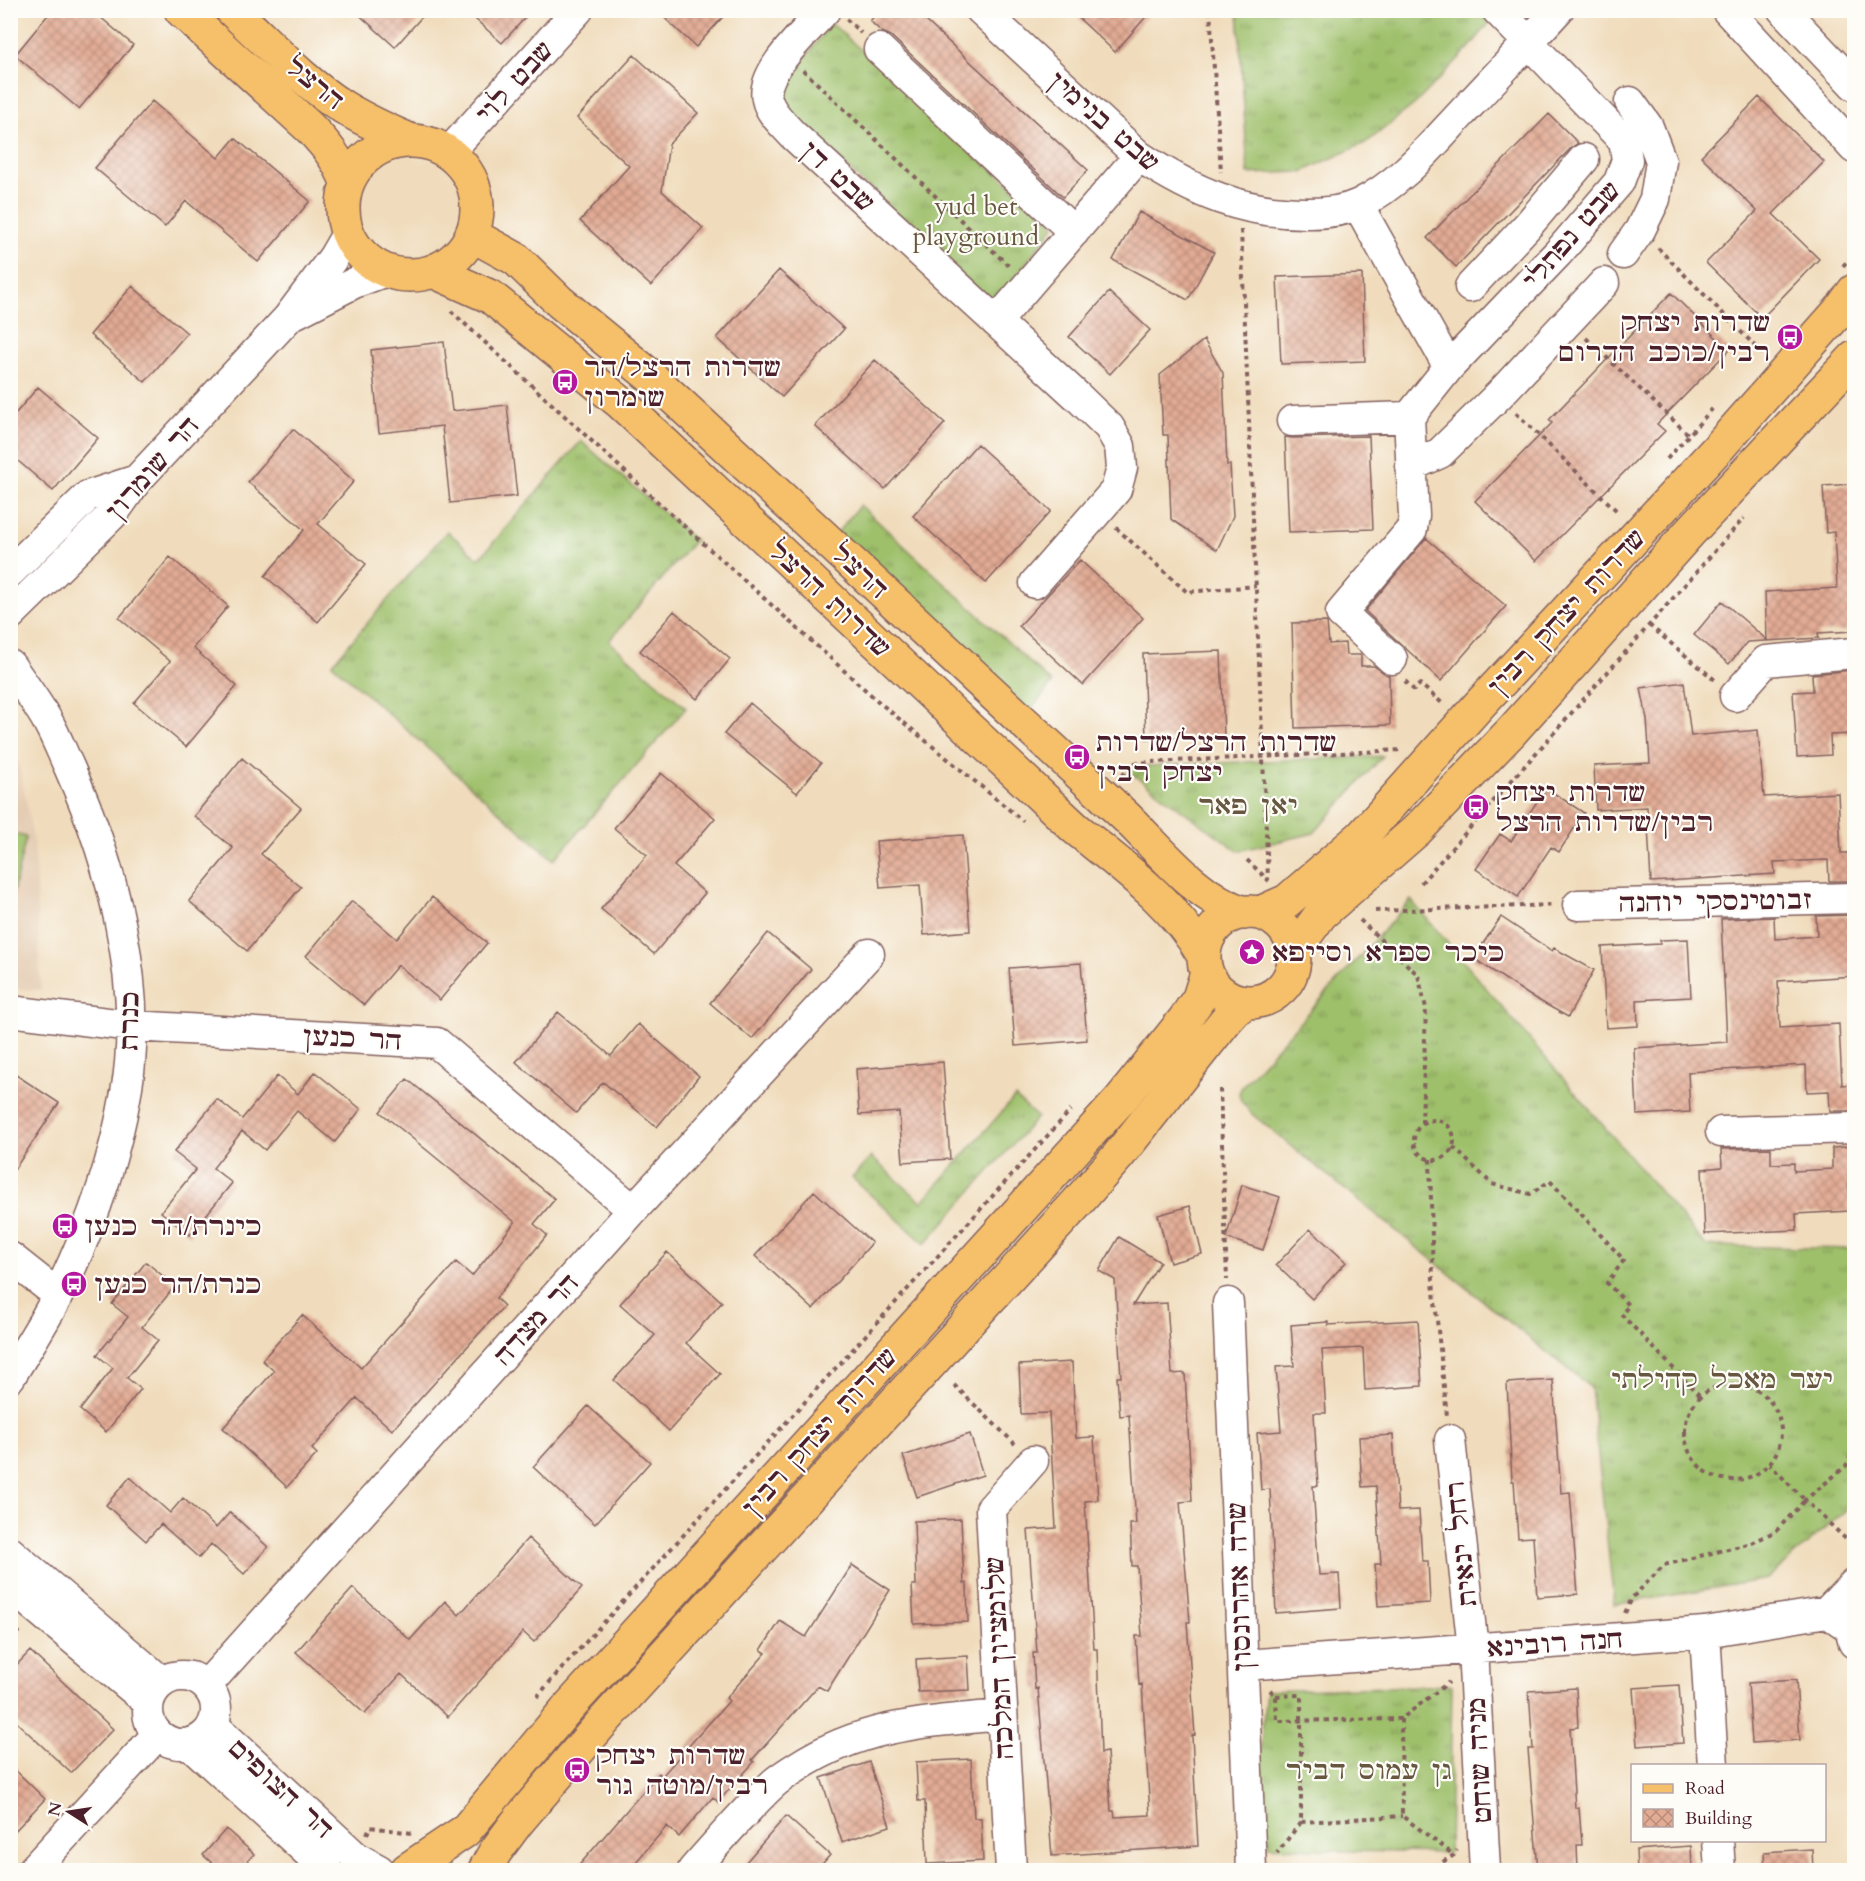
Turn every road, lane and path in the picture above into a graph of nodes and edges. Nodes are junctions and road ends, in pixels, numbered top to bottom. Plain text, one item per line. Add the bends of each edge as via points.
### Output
1 (181, 10) edge
2 (232, 10) edge
3 (578, 10) edge
4 (981, 10) edge
5 (1210, 10) edge
6 (1497, 10) edge
7 (1558, 10) edge
8 (1727, 10) edge
9 (1783, 10) edge
10 (838, 17) edge
11 (855, 27) dead end
12 (1529, 41) junction
13 (879, 49) dead end
14 (787, 54) junction
15 (1854, 85) edge
16 (1630, 102) dead end
17 (409, 140) junction
18 (1854, 148) edge
19 (449, 152) junction
20 (1139, 156) junction
21 (1584, 159) dead end
22 (1627, 160) junction
23 (1661, 160) junction
24 (347, 183) junction
25 (1231, 203) junction
26 (1358, 205) junction
27 (1529, 224) junction
28 (1074, 232) junction
29 (347, 234) junction
30 (472, 235) junction
31 (1632, 242) joint
32 (1558, 253) junction
33 (386, 272) junction
34 (433, 272) junction
35 (1604, 283) dead end
36 (1028, 285) junction
37 (1470, 286) dead end
38 (1854, 291) edge
39 (447, 307) dead end
40 (288, 318) junction
41 (1568, 321) junction
42 (996, 322) junction
43 (1763, 354) dead end
44 (1854, 358) edge
45 (1449, 367) junction
46 (1499, 396) junction
47 (1409, 417) junction
48 (1292, 421) dead end
49 (1689, 435) dead end
50 (1411, 466) junction
51 (137, 480) junction
52 (1752, 510) dead end
53 (1618, 513) dead end
54 (1114, 526) dead end
55 (10, 572) edge
56 (1035, 583) dead end
57 (1256, 586) junction
58 (10, 615) edge
59 (1649, 625) junction
60 (1854, 653) edge
61 (10, 665) edge
62 (1400, 666) joint
63 (1735, 696) joint
64 (1443, 704) dead end
65 (1441, 748) junction
66 (1264, 757) junction
67 (1103, 797) junction
68 (1024, 821) dead end
69 (1268, 880) dead end
70 (1421, 883) dead end
71 (1854, 898) edge
72 (1578, 905) joint
73 (1375, 911) dead end
74 (1252, 913) junction
75 (1360, 920) dead end
76 (1294, 951) junction
77 (869, 954) dead end
78 (1206, 965) junction
79 (1245, 1002) junction
80 (10, 1011) edge
81 (132, 1026) junction
82 (1220, 1089) dead end
83 (1077, 1103) dead end
84 (1422, 1123) junction
85 (1854, 1128) edge
86 (1721, 1132) dead end
87 (1453, 1147) junction
88 (1430, 1159) junction
89 (633, 1210) junction
90 (10, 1257) edge
91 (58, 1295) junction
92 (1228, 1303) joint
93 (10, 1377) edge
94 (954, 1384) dead end
95 (1700, 1396) junction
96 (1450, 1440) joint
97 (1854, 1447) edge
98 (1033, 1461) joint
99 (1770, 1465) junction
100 (1805, 1500) junction
101 (1852, 1545) dead end
102 (10, 1552) edge
103 (1854, 1584) edge
104 (10, 1586) edge
105 (1827, 1611) junction
106 (1705, 1632) junction
107 (1614, 1639) junction
108 (1854, 1643) edge
109 (1473, 1648) junction
110 (1243, 1665) junction
111 (1454, 1678) dead end
112 (1264, 1685) dead end
113 (206, 1686) junction
114 (155, 1692) junction
115 (1276, 1696) junction
116 (537, 1698) dead end
117 (1002, 1715) junction
118 (1401, 1719) junction
119 (1302, 1720) junction
120 (213, 1725) junction
121 (157, 1735) junction
122 (189, 1744) junction
123 (1713, 1764) edge
124 (1402, 1816) junction
125 (1301, 1822) junction
126 (414, 1834) dead end
127 (1718, 1842) edge
128 (1459, 1846) dead end
129 (1454, 1855) junction
130 (368, 1864) edge
131 (1262, 1864) edge
132 (33, 1870) edge
133 (327, 1870) edge
134 (407, 1870) edge
135 (485, 1870) edge
136 (693, 1870) edge
137 (1011, 1870) edge
138 (1336, 1870) edge
139 (1485, 1870) edge
140 (1720, 1870) edge

1 - 24 main road via 310,128 329,148
2 - 17 main road, הרצל via 313,85 374,125
3 - 19 street, שבט לוי
4 - 20 street, שבט בנימין
5 - 25 path
6 - 12 street, שבט נפתלי
7 - 12 street, שבט בנימין
8 - 18 street
9 - 15 street
10 - 11 path
10 - 14 street, שבט דן
12 - 22 street, שבט נפתלי via 1624,141
12 - 26 street, שבט בנימין via 1400,178
13 - 28 street
14 - 36 path
14 - 42 street, שבט דן via 766,88 773,111 792,134
16 - 23 street via 1648,127
17 - 19 main road via 430,143
17 - 24 main road via 390,143 372,152 357,165
19 - 30 main road, שדרות הרצל via 467,173 477,198
20 - 25 street, שבט בנימין via 1165,173
20 - 28 street
21 - 27 street
22 - 23 street via 1653,164
22 - 32 street, שבט נפתלי via 1619,182
23 - 31 street via 1655,199
24 - 29 main road via 343,208
25 - 26 street, שבט בנימין via 1288,214 1326,213
25 - 57 path
26 - 45 street
27 - 32 street
27 - 37 street
28 - 36 street
29 - 33 main road, שדרות הרצל via 370,263
29 - 40 street
30 - 34 main road, שדרות הרצל via 449,263
30 - 67 main road, הרצל via 516,259 560,302 649,375
31 - 43 path
32 - 45 street, שבט נפתלי
33 - 34 main road, שדרות הרצל via 409,276
33 - 40 street via 354,283
34 - 78 main road, שדרות הרצל via 490,297 621,403 1075,828 1149,889 1184,925
35 - 41 street
36 - 42 street
38 - 65 main road, שדרות יצחק רבין via 1719,447
39 - 68 path via 880,703
40 - 51 street, הר שומרון
41 - 46 street
41 - 49 path
42 - 56 street, שבט דן via 1109,427 1120,446 1122,468 1116,490
44 - 76 main road, שדרות יצחק רבין via 1689,533 1511,732 1417,830 1321,914
45 - 47 street, שבט נפתלי
46 - 50 street via 1440,453
46 - 53 path
47 - 48 street
47 - 50 street
50 - 62 street via 1412,529 1341,613
51 - 55 street via 88,496
51 - 58 street, הר שומרון via 112,515
52 - 59 path
54 - 57 path via 1187,592
57 - 66 path
59 - 63 path
59 - 70 path
60 - 63 street via 1766,661
61 - 81 street, כנרת via 49,723 86,805 110,881 130,982
62 - 64 path via 1402,679 1414,690 1420,684
65 - 66 path
65 - 74 main road, שדרות יצחק רבין via 1362,836 1331,864 1287,901
66 - 67 path via 1133,763
66 - 69 path
67 - 74 main road, הרצל via 1199,889 1227,907
71 - 72 street, זבוטינסקי יוהנה
72 - 73 path
74 - 76 main road via 1272,918 1283,927
74 - 78 main road via 1232,916 1212,932 1206,944
75 - 84 path via 1419,975 1426,1008
76 - 79 main road via 1293,969 1279,992 1267,999
77 - 89 street, הר מצדה
78 - 79 main road via 1213,985
78 - 134 main road, שדרות יצחק רבין via 1199,998 1122,1099 566,1710 465,1831
79 - 135 main road, שדרות יצחק רבין via 1226,1020 1076,1204 601,1724 518,1821
80 - 81 street, הר כנען
81 - 89 street, הר כנען via 437,1043
81 - 91 street, כנרת via 126,1092 112,1152 90,1221
82 - 92 path
83 - 116 path
84 - 87 path via 1446,1123 1454,1136
84 - 88 path via 1414,1143 1422,1156
85 - 86 street
87 - 88 path via 1445,1157
87 - 95 path via 1492,1184 1530,1194 1550,1181 1624,1260 1607,1283 1629,1306 1621,1314
88 - 96 path via 1433,1282
89 - 113 street, הר מצדה
90 - 91 street
91 - 93 street, כנרת
92 - 110 street, שרה אהרונסון
94 - 98 path
95 - 99 path via 1716,1386 1734,1383 1752,1386 1768,1397 1779,1414 1782,1433
95 - 99 path via 1689,1411 1685,1429 1687,1447 1696,1464 1710,1475 1730,1480 1749,1478
96 - 109 street, רחל ינאית
97 - 100 path via 1846,1466
98 - 117 street, שלומציון המלכה via 991,1509
99 - 100 path
100 - 101 path
100 - 107 path via 1776,1531 1752,1542 1664,1565 1632,1599
102 - 114 street
103 - 105 street
104 - 114 street
105 - 106 street, חנה רובינא
105 - 108 street via 1850,1628
106 - 107 street, חנה רובינא
106 - 123 street
107 - 109 street, חנה רובינא
109 - 110 street, חנה רובינא
109 - 139 street, מניה שוחט
110 - 131 street, שרה אהרונסון
111 - 118 path
112 - 115 path
113 - 114 street via 195,1678 172,1677
113 - 120 street via 215,1702
114 - 121 street via 147,1714
115 - 119 path via 1277,1721
115 - 119 path via 1302,1695
117 - 136 street via 916,1723 863,1734 812,1757 775,1782
117 - 137 street, שלומציון המלכה
118 - 119 path
118 - 124 path
119 - 125 path
120 - 122 street via 200,1740
120 - 130 street, הר הצופים
121 - 122 street via 167,1742
121 - 132 street
122 - 133 street, הר הצופים
124 - 125 path
124 - 129 path
125 - 131 path
126 - 130 path via 370,1827
127 - 140 street
128 - 129 path
129 - 138 path via 1436,1866

